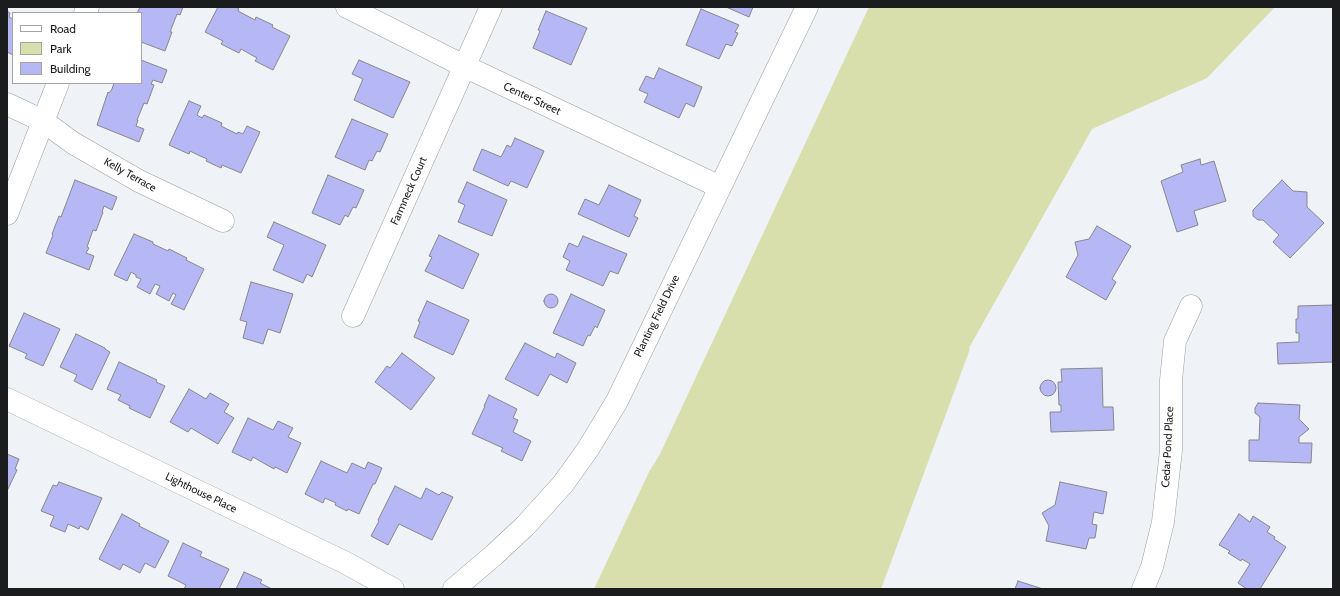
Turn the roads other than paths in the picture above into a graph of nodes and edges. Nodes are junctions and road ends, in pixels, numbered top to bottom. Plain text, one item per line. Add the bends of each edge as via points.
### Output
1 (347, 7) edge
2 (491, 7) edge
3 (807, 7) edge
4 (464, 66) junction
5 (58, 84) edge
6 (7, 104) edge
7 (42, 121) junction
8 (720, 187) junction
9 (7, 214) edge
10 (222, 221) dead end
11 (1191, 306) dead end
12 (354, 316) dead end
13 (7, 398) edge
14 (393, 589) edge
15 (454, 589) edge
16 (1143, 589) edge

1 - 4 street, Center Street
2 - 4 street, Farmneck Court
3 - 8 street, Planting Field Drive
4 - 8 street, Center Street
4 - 12 street, Farmneck Court
5 - 7 street
6 - 7 street, Kelly Terrace
7 - 9 street
7 - 10 street, Kelly Terrace via 73,143 139,182
8 - 15 street, Planting Field Drive via 617,401 588,449 562,484 525,526
11 - 16 street, Cedar Pond Place via 1175,341 1171,380 1170,450 1163,522 1152,567
13 - 14 street, Lighthouse Place via 346,563

